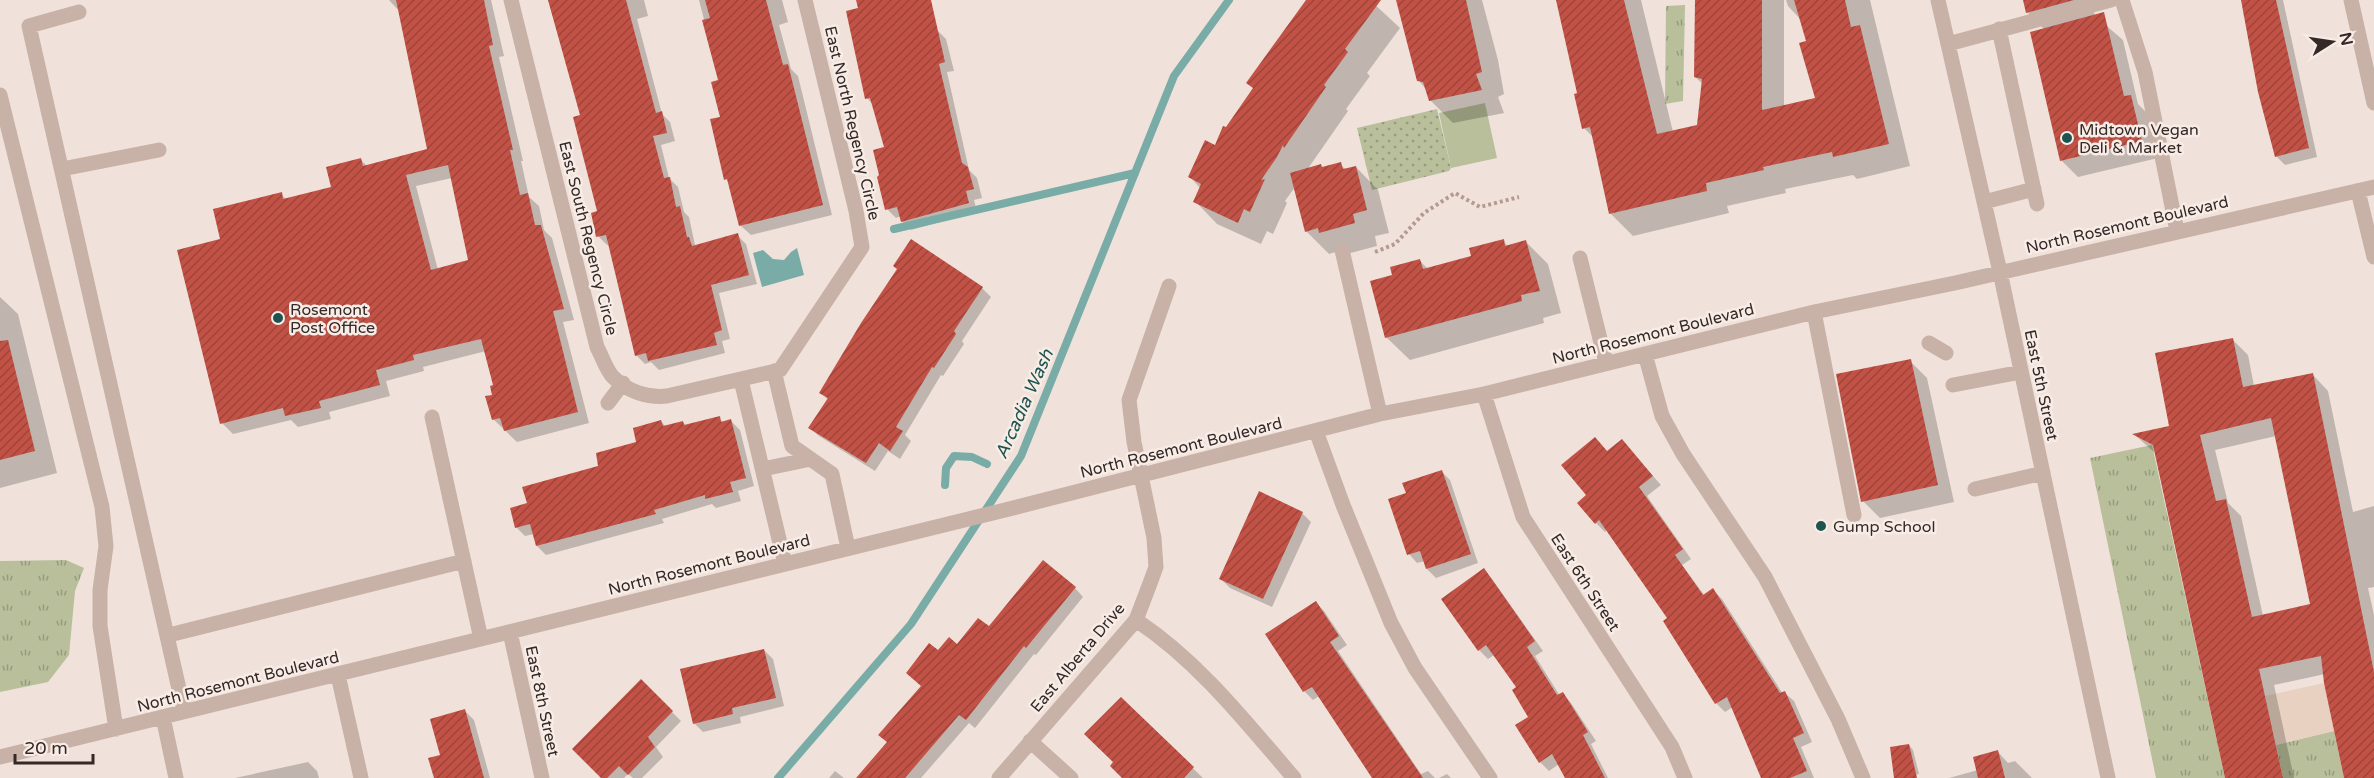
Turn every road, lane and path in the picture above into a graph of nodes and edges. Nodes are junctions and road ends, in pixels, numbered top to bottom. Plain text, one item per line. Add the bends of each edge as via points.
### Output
1 (512, 0) edge
2 (805, 0) edge
3 (1938, 0) edge
4 (2111, 0) edge
5 (2122, 0) edge
6 (2351, 0) edge
7 (79, 12) dead end
8 (2000, 29) junction
9 (1948, 44) junction
10 (0, 95) edge
11 (2374, 103) edge
12 (159, 150) dead end
13 (62, 169) junction
14 (2374, 187) edge
15 (2358, 190) junction
16 (1519, 197) dead end
17 (1984, 201) junction
18 (2177, 231) junction
19 (1342, 250) dead end
20 (1375, 252) dead end
21 (2374, 257) edge
22 (1580, 258) dead end
23 (2000, 272) junction
24 (1169, 286) dead end
25 (1814, 312) junction
26 (1929, 343) dead end
27 (1946, 353) dead end
28 (1645, 354) junction
29 (1606, 363) junction
30 (774, 371) junction
31 (2021, 372) junction
32 (741, 380) junction
33 (623, 383) junction
34 (1953, 385) dead end
35 (1484, 394) junction
36 (608, 403) dead end
37 (1380, 414) junction
38 (432, 417) dead end
39 (1316, 431) junction
40 (811, 459) junction
41 (763, 469) junction
42 (2043, 473) junction
43 (1142, 475) junction
44 (1975, 489) dead end
45 (1854, 515) dead end
46 (848, 548) junction
47 (464, 561) junction
48 (785, 564) junction
49 (1136, 620) junction
50 (510, 632) junction
51 (168, 634) junction
52 (481, 639) junction
53 (338, 675) junction
54 (184, 711) junction
55 (163, 717) junction
56 (116, 729) junction
57 (1030, 741) junction
58 (0, 757) edge
59 (176, 778) edge
60 (360, 778) edge
61 (542, 778) edge
62 (999, 778) edge
63 (1071, 778) edge
64 (1294, 778) edge
65 (1490, 778) edge
66 (1685, 778) edge
67 (1863, 778) edge
68 (2108, 778) edge

1 - 33 street, East South Regency Circle via 597,347 612,377
2 - 30 street, East North Regency Circle via 862,247 780,370
3 - 9 street, East 5th Street
4 - 8 street
5 - 18 street via 2145,72
6 - 11 street
7 - 13 street via 29,26
8 - 9 street
8 - 17 street via 2035,197
9 - 17 street, East 5th Street
10 - 56 street via 102,507 106,546 100,626
12 - 13 street
13 - 51 street
14 - 15 street, North Rosemont Boulevard
15 - 18 street, North Rosemont Boulevard
15 - 21 street
16 - 20 path via 1480,207 1455,193 1424,213 1395,244
17 - 23 street, East 5th Street
18 - 23 street, North Rosemont Boulevard
19 - 37 street
22 - 29 street
23 - 25 street, North Rosemont Boulevard
23 - 31 street, East 5th Street
24 - 43 street, East Alberta Drive via 1129,400
25 - 28 street, North Rosemont Boulevard
25 - 45 street
26 - 27 street
28 - 29 street, North Rosemont Boulevard
28 - 67 street via 1662,416 1765,578 1838,719
29 - 35 street, North Rosemont Boulevard
30 - 32 street
30 - 40 street via 792,446
31 - 34 street
31 - 42 street, East 5th Street
32 - 33 street, East South Regency Circle via 652,397
32 - 41 street
33 - 36 street
35 - 37 street, North Rosemont Boulevard
35 - 66 street, East 6th Street via 1523,517 1672,747
37 - 39 street, North Rosemont Boulevard
38 - 47 street
39 - 43 street, North Rosemont Boulevard
39 - 65 street via 1391,623 1415,668
40 - 41 street
40 - 46 street via 832,474
41 - 48 street
42 - 44 street
42 - 68 street, East 5th Street
43 - 46 street, North Rosemont Boulevard
43 - 49 street, East Alberta Drive via 1156,567
46 - 48 street, North Rosemont Boulevard
47 - 51 street
47 - 52 street
48 - 50 street, North Rosemont Boulevard
49 - 57 street, East Alberta Drive
49 - 64 street via 1197,669 1238,710
50 - 52 street, North Rosemont Boulevard
50 - 61 street, East 8th Street
51 - 54 street
52 - 53 street, North Rosemont Boulevard
53 - 54 street, North Rosemont Boulevard
53 - 60 street
54 - 55 street, North Rosemont Boulevard
55 - 56 street, North Rosemont Boulevard
55 - 59 street
56 - 58 street, North Rosemont Boulevard
57 - 62 street, East Alberta Drive
57 - 63 street

